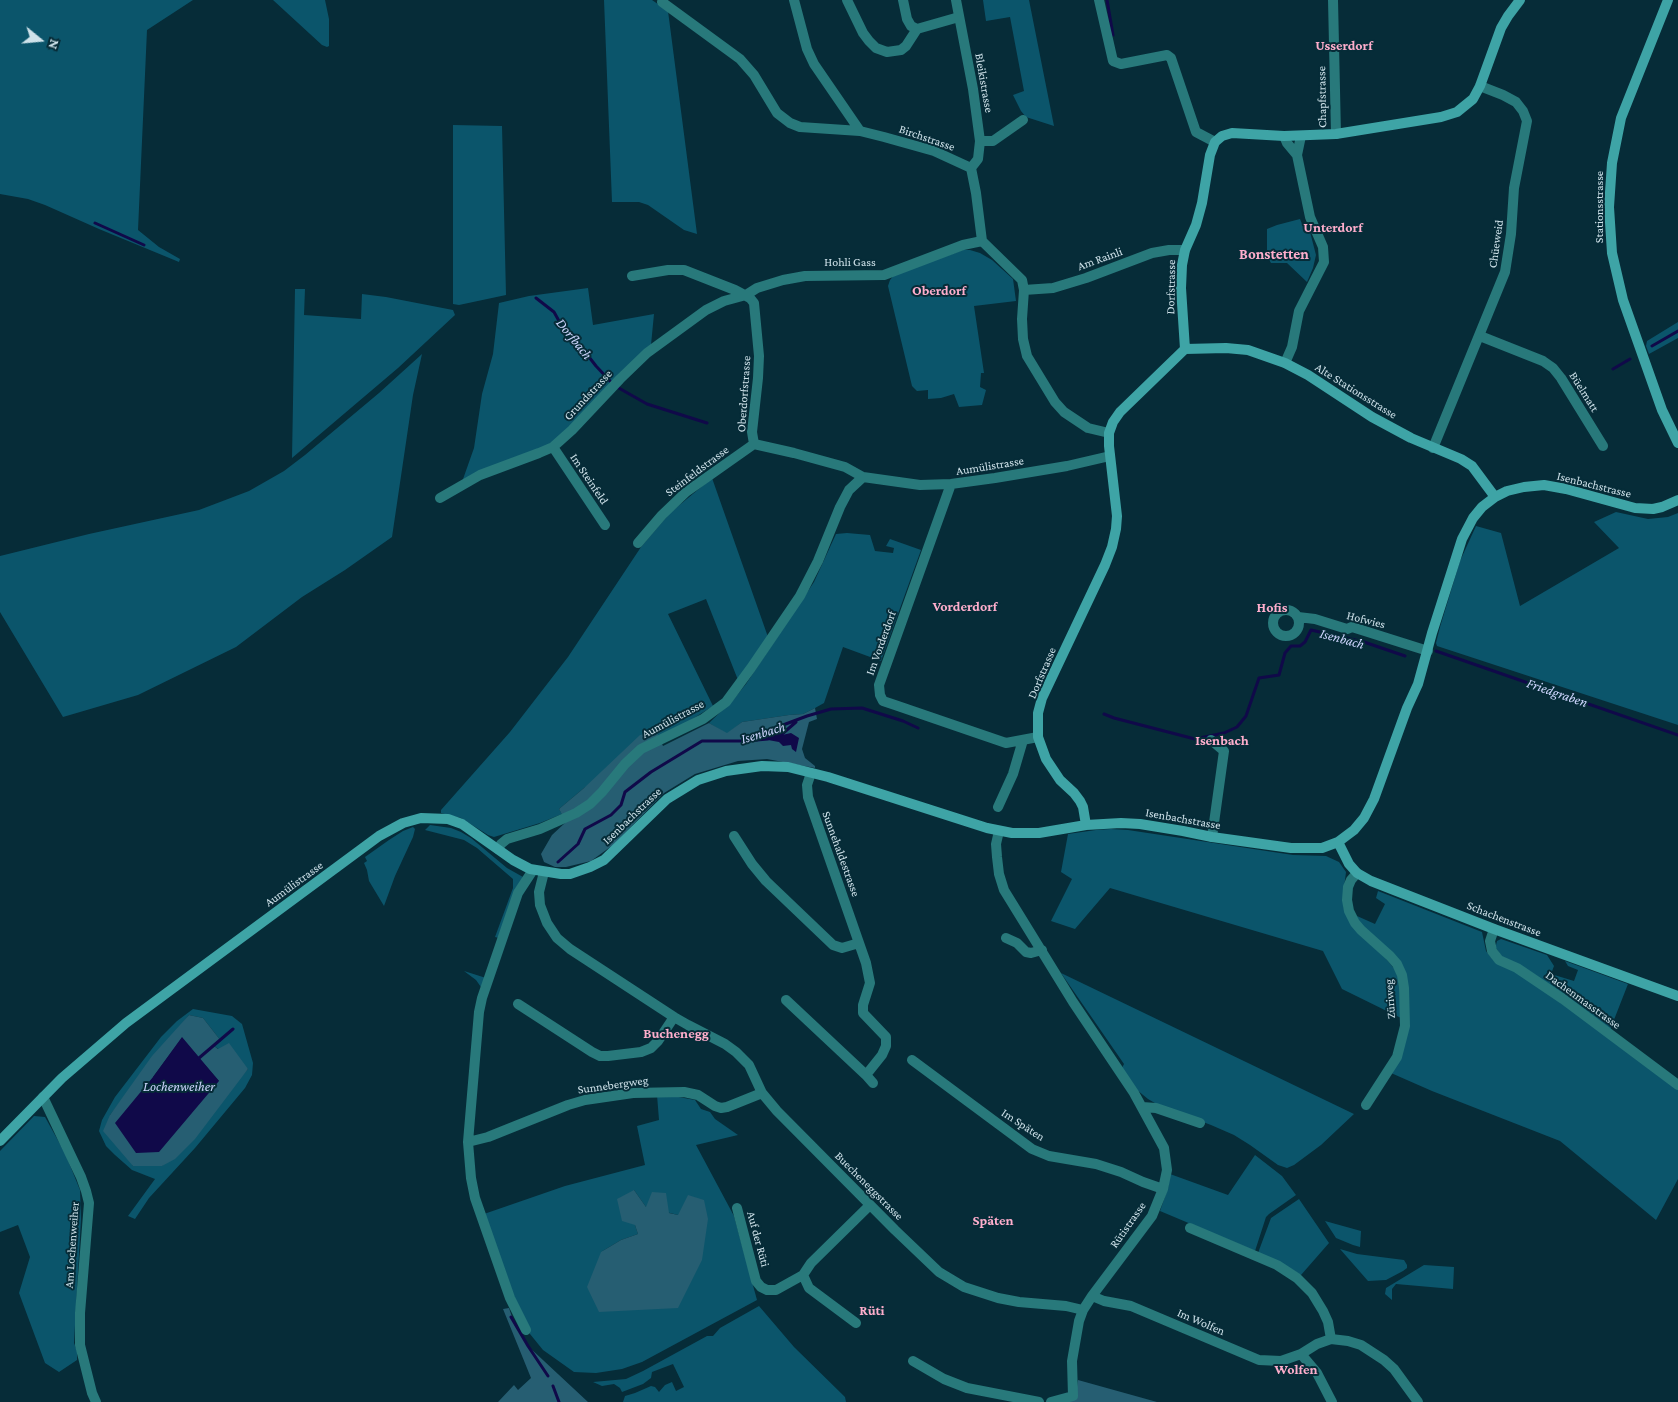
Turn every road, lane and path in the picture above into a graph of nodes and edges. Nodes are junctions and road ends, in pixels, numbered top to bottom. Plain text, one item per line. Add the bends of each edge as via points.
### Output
1 (794, 0) edge
2 (847, 0) edge
3 (903, 0) edge
4 (956, 0) edge
5 (1099, 0) edge
6 (1333, 0) edge
7 (1520, 0) edge
8 (1668, 0) edge
9 (662, 2) dead end
10 (959, 17) junction
11 (917, 29) junction
12 (1480, 86) junction
13 (1023, 120) dead end
14 (860, 131) junction
15 (1336, 134) junction
16 (1284, 136) junction
17 (1301, 136) junction
18 (980, 141) junction
19 (1215, 142) junction
20 (1297, 155) junction
21 (971, 168) junction
22 (982, 241) junction
23 (1184, 250) junction
24 (632, 276) dead end
25 (1024, 290) junction
26 (746, 295) junction
27 (1480, 336) junction
28 (1185, 349) junction
29 (1285, 363) junction
30 (1109, 433) junction
31 (1678, 443) edge
32 (754, 444) junction
33 (1603, 446) dead end
34 (553, 447) junction
35 (1433, 448) junction
36 (1110, 456) junction
37 (863, 477) junction
38 (951, 484) junction
39 (1495, 497) junction
40 (440, 498) dead end
41 (1678, 500) edge
42 (606, 525) dead end
43 (638, 543) dead end
44 (1298, 617) dead end
45 (1428, 651) junction
46 (1038, 737) junction
47 (1023, 740) junction
48 (1211, 740) dead end
49 (811, 773) junction
50 (998, 807) dead end
51 (1086, 825) junction
52 (999, 831) junction
53 (734, 836) dead end
54 (1212, 837) junction
55 (1338, 842) junction
56 (498, 849) junction
57 (533, 870) junction
58 (544, 872) junction
59 (1357, 873) junction
60 (1494, 929) junction
61 (1006, 938) dead end
62 (859, 943) junction
63 (1042, 950) junction
64 (1678, 996) edge
65 (786, 1000) dead end
66 (518, 1004) dead end
67 (674, 1017) junction
68 (912, 1060) dead end
69 (1678, 1085) edge
70 (762, 1093) junction
71 (43, 1097) junction
72 (1366, 1106) dead end
73 (1142, 1107) junction
74 (1200, 1123) dead end
75 (0, 1140) edge
76 (468, 1142) junction
77 (1163, 1189) junction
78 (870, 1205) junction
79 (737, 1208) dead end
80 (1190, 1228) dead end
81 (803, 1275) junction
82 (1092, 1296) junction
83 (1083, 1310) junction
84 (856, 1323) dead end
85 (526, 1330) dead end
86 (1331, 1339) junction
87 (1301, 1354) junction
88 (913, 1361) dead end
89 (96, 1402) edge
90 (1039, 1402) edge
91 (1051, 1402) edge
92 (1332, 1402) edge
93 (1418, 1402) edge

1 - 14 street via 814,64
2 - 11 street via 864,33 876,48 887,52 901,50
3 - 11 street via 907,19
4 - 10 street, Bleikistrasse
5 - 19 street via 1113,61 1121,64 1166,55 1171,58 1196,132
6 - 15 street, Chapfstrasse
7 - 12 main road via 1502,28
8 - 31 main road, Stationsstrasse via 1621,118 1612,163 1609,207 1612,253 1623,300 1662,410
9 - 14 street, Birchstrasse via 740,58 784,119 800,127
10 - 11 street
10 - 18 street, Bleikistrasse
12 - 15 main road via 1473,99 1457,112
12 - 27 street, Chüeweid via 1516,102 1527,121 1514,188 1507,264
13 - 18 street via 993,141
14 - 21 street, Birchstrasse via 934,151
15 - 17 main road
16 - 17 main road
16 - 19 main road via 1232,133
16 - 20 street
17 - 20 street
18 - 21 street, Bleikistrasse via 978,159
19 - 23 main road, Dorfstrasse via 1196,226
20 - 29 street via 1310,217 1323,247 1324,262 1299,311 1292,347
21 - 22 street
22 - 25 street via 1022,280
22 - 26 street, Hohli Gass via 884,275 806,276 757,288
23 - 25 street, Am Rainli via 1152,253 1054,288
23 - 28 main road, Dorfstrasse via 1181,288
24 - 26 street via 684,270
25 - 30 street via 1022,339 1027,356 1064,412 1088,428
26 - 32 street, Oberdorfstrasse via 754,303 759,356 752,432
26 - 34 street, Grundstrasse via 706,310 647,354
27 - 33 street, Büelmatt via 1553,368
27 - 35 street, Chüeweid
28 - 29 main road, Alte Stationsstrasse via 1248,350
28 - 30 main road via 1120,412
29 - 35 main road, Alte Stationsstrasse via 1372,417
30 - 36 main road, Dorfstrasse
32 - 37 street, Oberdorfstrasse via 845,467
32 - 43 street, Steinfeldstrasse via 686,492
34 - 40 street, Grundstrasse via 480,475
34 - 42 street, Im Steinfeld
35 - 39 main road, Alte Stationsstrasse via 1472,466
36 - 38 street, Aumülistrasse
36 - 46 main road, Dorfstrasse via 1117,516 1112,547 1042,698
37 - 38 street, Aumülistrasse via 920,485
37 - 56 street, Aumülistrasse via 849,490 840,507 800,596 726,702 703,719 642,750 625,764 590,804 576,814 507,839
38 - 47 street, Im Vorderdorf via 878,691 884,701 894,706 1006,743
39 - 41 main road, Isenbachstrasse via 1524,487 1544,485 1644,509 1662,508
39 - 45 main road, Isenbachstrasse via 1473,518 1462,539
44 - 45 street, Hofwies via 1348,629 1352,627
45 - 55 main road, Isenbachstrasse via 1374,799 1354,830
46 - 47 street
46 - 51 main road, Dorfstrasse via 1050,767 1080,801
47 - 50 street
48 - 54 street via 1224,751
49 - 52 main road, Isenbachstrasse
49 - 58 main road, Isenbachstrasse via 788,767 762,766 726,771 698,780 667,798 597,864 570,874
49 - 62 street, Sunnehaldestrasse via 808,797
51 - 52 main road, Isenbachstrasse via 1039,833
51 - 54 main road, Isenbachstrasse via 1140,824
52 - 63 street, Rütistrasse via 997,857 1004,890
53 - 62 street via 766,881 832,944 842,948
54 - 55 main road, Isenbachstrasse via 1302,849 1322,848
55 - 59 main road, Schachenstrasse
56 - 57 main road, Isenbachstrasse
56 - 71 main road, Aumülistrasse via 468,827 448,819 421,818 395,827 126,1023
57 - 58 main road, Isenbachstrasse
57 - 76 street via 518,893 482,998
58 - 67 street, Buecheneggstrasse via 539,892 540,905 557,938
59 - 60 main road, Schachenstrasse
59 - 72 street, Züriweg via 1348,887 1349,911 1361,930 1396,964 1404,988 1404,1026 1398,1056
60 - 64 main road, Schachenstrasse
60 - 69 street, Dachenmasstrasse via 1490,941 1499,960 1563,999
61 - 63 street via 1026,952
62 - 65 street, Sunnehaldestrasse via 870,983 863,1013 886,1038 886,1046 869,1079
63 - 73 street, Rütistrasse via 1072,1002
66 - 67 street via 600,1056 651,1048
67 - 70 street, Buecheneggstrasse via 736,1052 749,1065
68 - 77 street, Im Späten via 1032,1149 1049,1156 1096,1164
70 - 76 street, Sunnebergweg via 721,1108 698,1095 684,1092 585,1100
70 - 78 street, Buecheneggstrasse
71 - 75 main road, Aumülistrasse
71 - 89 street, Am Lochenweiher via 81,1177 89,1203 80,1345
73 - 74 street via 1156,1108
73 - 77 street, Rütistrasse via 1164,1148 1167,1170
76 - 85 street via 476,1198 510,1298
77 - 82 street, Rütistrasse via 1152,1216
78 - 81 street, Auf der Rüti via 811,1263
78 - 83 street, Buecheneggstrasse via 927,1262 952,1281 998,1298
79 - 81 street, Auf der Rüti via 756,1281 761,1287 776,1290
80 - 86 street via 1277,1265 1297,1278 1323,1311
81 - 84 street via 809,1288
82 - 83 street, Rütistrasse
82 - 87 street, Im Wolfen via 1131,1306 1259,1360 1281,1361
83 - 91 street, Rütistrasse via 1072,1361 1073,1396
86 - 87 street, Im Wolfen
86 - 93 street via 1361,1345 1384,1360
87 - 92 street via 1317,1373
88 - 90 street via 967,1388

